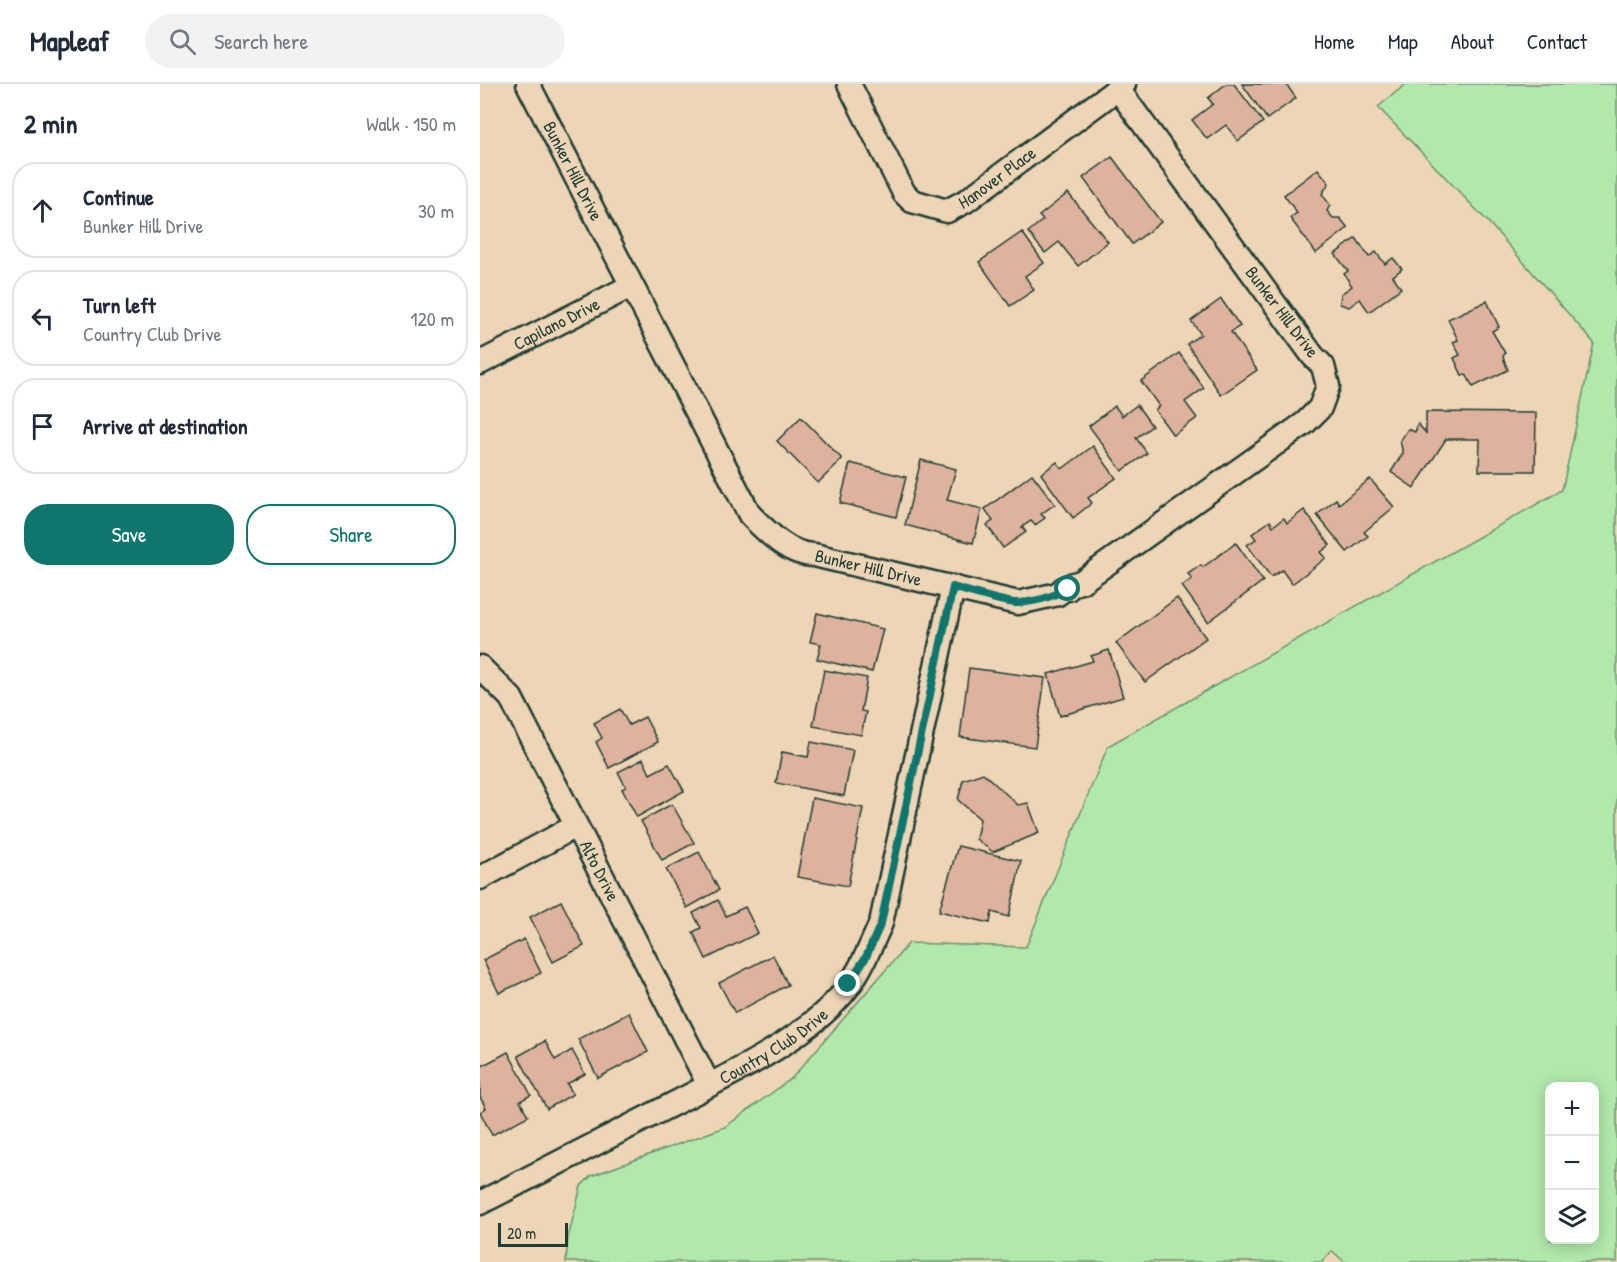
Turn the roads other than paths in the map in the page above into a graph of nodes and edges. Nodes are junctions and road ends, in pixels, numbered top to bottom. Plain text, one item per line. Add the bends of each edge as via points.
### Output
1 (528, 84) edge
2 (849, 84) edge
3 (1121, 86) edge
4 (631, 286) junction
5 (480, 363) edge
6 (953, 587) junction
7 (480, 667) edge
8 (576, 826) junction
9 (480, 878) edge
10 (710, 1085) junction
11 (480, 1203) edge

1 - 4 street, Bunker Hill Drive
2 - 3 street, Hanover Place via 904,193 912,201 946,211 966,201
3 - 6 street, Bunker Hill Drive via 1323,366 1328,386 1320,408 1305,423 1068,589 1018,603
4 - 5 street, Capilano Drive
4 - 6 street, Bunker Hill Drive via 750,515 775,540 804,555
6 - 10 street, Country Club Drive via 881,923 866,957 838,999 813,1024
7 - 8 street, Alto Drive via 511,698
8 - 9 street
8 - 10 street, Alto Drive
10 - 11 street, Country Club Drive

